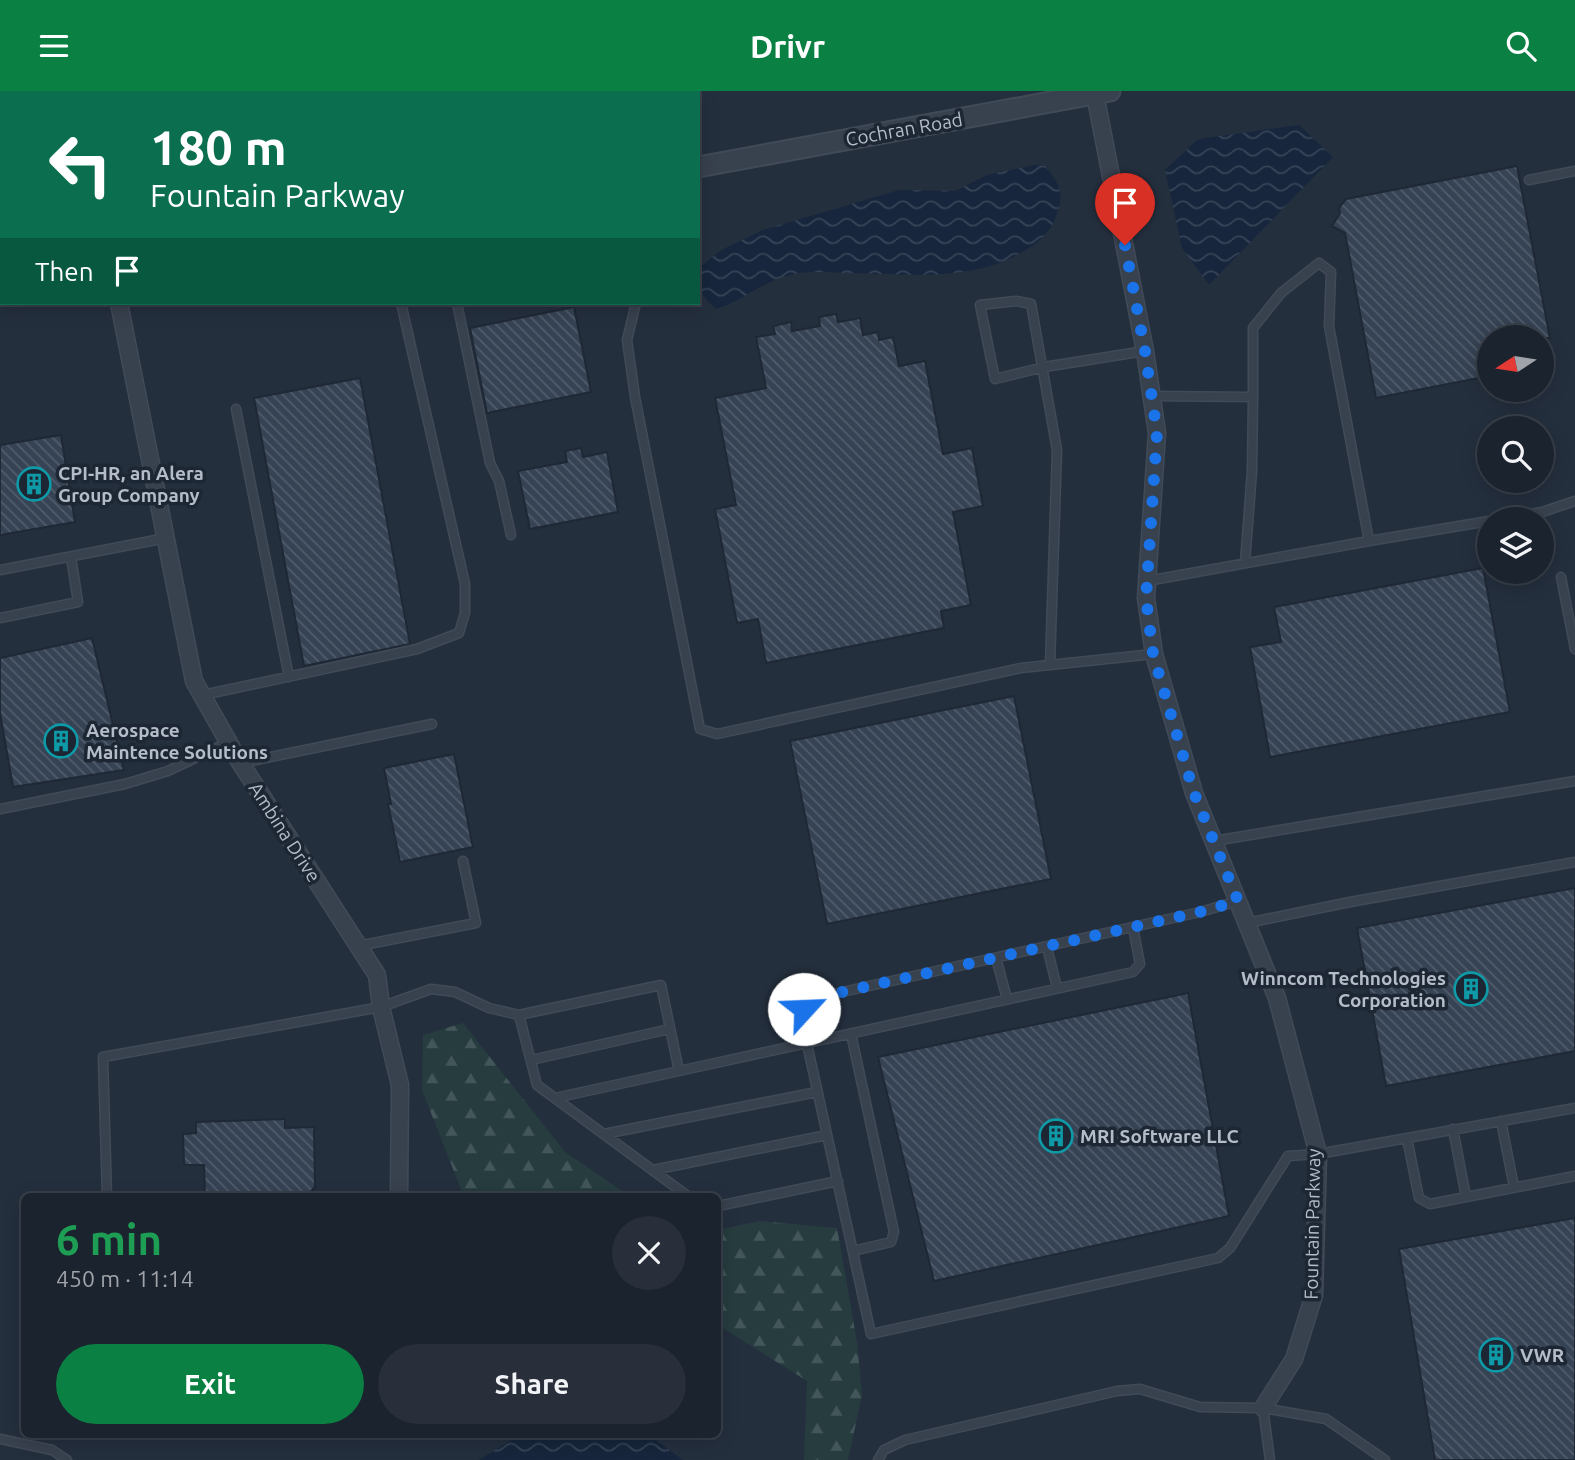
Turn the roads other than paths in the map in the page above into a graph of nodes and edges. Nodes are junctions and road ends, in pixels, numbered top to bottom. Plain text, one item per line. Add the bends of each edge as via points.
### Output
1 (1103, 93) edge
2 (700, 167) edge
3 (1575, 171) edge
4 (1529, 180) dead end
5 (119, 305) edge
6 (401, 305) edge
7 (457, 305) edge
8 (636, 305) edge
9 (1145, 351) junction
10 (1044, 367) junction
11 (1152, 396) junction
12 (1253, 397) junction
13 (236, 409) dead end
14 (1575, 501) edge
15 (1554, 508) edge
16 (1477, 523) edge
17 (510, 535) dead end
18 (166, 538) junction
19 (1369, 541) junction
20 (71, 557) junction
21 (1245, 563) junction
22 (0, 570) edge
23 (1561, 577) dead end
24 (1147, 581) junction
25 (0, 618) edge
26 (1575, 649) edge
27 (1153, 654) junction
28 (1050, 665) junction
29 (289, 677) junction
30 (202, 695) junction
31 (432, 723) dead end
32 (229, 743) junction
33 (241, 764) junction
34 (1575, 781) edge
35 (0, 809) edge
36 (1214, 841) junction
37 (463, 861) dead end
38 (1575, 862) edge
39 (1238, 901) junction
40 (1247, 923) junction
41 (1133, 927) junction
42 (358, 946) junction
43 (1047, 947) junction
44 (996, 958) junction
45 (1057, 988) junction
46 (1007, 999) junction
47 (380, 1007) junction
48 (519, 1015) junction
49 (670, 1029) junction
50 (851, 1034) junction
51 (807, 1044) junction
52 (531, 1059) junction
53 (679, 1071) junction
54 (817, 1092) junction
55 (555, 1098) junction
56 (1575, 1108) edge
57 (1501, 1121) junction
58 (1454, 1129) junction
59 (604, 1134) junction
60 (827, 1135) junction
61 (1407, 1137) junction
62 (1318, 1154) junction
63 (653, 1170) junction
64 (1575, 1176) edge
65 (838, 1181) junction
66 (1514, 1188) junction
67 (107, 1193) edge
68 (399, 1193) edge
69 (684, 1193) edge
70 (1466, 1197) junction
71 (721, 1205) edge
72 (853, 1251) junction
73 (1263, 1408) junction
74 (0, 1439) edge
75 (67, 1460) edge
76 (878, 1460) edge
77 (1270, 1460) edge
78 (1385, 1460) edge

1 - 2 street, Cochran Road
1 - 9 street, Fountain Parkway
3 - 4 lane
5 - 18 street, Ambina Drive
6 - 29 lane via 465,584 466,613 459,633 438,642
7 - 17 lane
8 - 28 lane via 627,340 635,397 699,729 717,734
9 - 10 lane
9 - 11 street, Fountain Parkway
10 - 10 lane via 995,379 980,305 1031,304
10 - 28 lane via 1057,450
11 - 12 lane
11 - 24 street, Fountain Parkway via 1157,433
12 - 19 lane via 1253,328 1281,293 1319,263 1331,272 1328,327
12 - 21 lane
13 - 29 lane
14 - 15 lane
16 - 19 lane
18 - 20 lane
18 - 30 street, Ambina Drive via 194,681
19 - 21 lane
20 - 22 lane
20 - 25 lane via 78,602
21 - 24 lane
23 - 26 lane
24 - 27 street, Fountain Parkway
27 - 28 lane
27 - 36 street, Fountain Parkway via 1194,793
29 - 30 lane
30 - 32 street, Ambina Drive
31 - 33 lane
32 - 33 street, Ambina Drive
32 - 35 lane via 168,771 125,784
33 - 42 street, Ambina Drive
34 - 36 lane
36 - 39 street, Fountain Parkway
37 - 42 lane via 476,923
38 - 40 lane
39 - 40 street, Fountain Parkway
39 - 41 lane
40 - 62 street, Fountain Parkway via 1277,998
41 - 43 lane
41 - 45 lane via 1140,964 1133,972
42 - 47 street, Ambina Drive via 377,975
43 - 44 lane
43 - 45 lane
44 - 46 lane
44 - 51 lane via 820,997 804,1009
45 - 46 lane
46 - 50 lane
47 - 48 lane via 431,989 455,992 489,1008
47 - 67 lane via 103,1057
47 - 68 street, Ambina Drive via 400,1085
48 - 49 lane via 661,985
48 - 52 lane
49 - 52 lane
49 - 53 lane
50 - 51 lane
50 - 72 lane via 894,1231 891,1242
51 - 53 lane
51 - 54 lane
52 - 55 lane via 537,1085
53 - 55 lane
54 - 59 lane
54 - 60 lane
55 - 59 lane
56 - 57 lane
57 - 58 lane
57 - 66 lane
58 - 61 lane
58 - 70 lane
59 - 63 lane
60 - 63 lane
60 - 65 lane
61 - 62 lane
61 - 70 lane via 1419,1198 1430,1204
62 - 72 lane via 1289,1156 1230,1248 1218,1258 871,1334
62 - 73 street, Fountain Parkway via 1314,1295 1294,1359
63 - 69 lane
64 - 66 lane
65 - 71 lane
65 - 72 lane
66 - 70 lane
73 - 76 lane via 1200,1407 1140,1389 1116,1391 905,1440 884,1450
73 - 77 lane
73 - 78 lane via 1326,1419
74 - 75 lane via 52,1450

